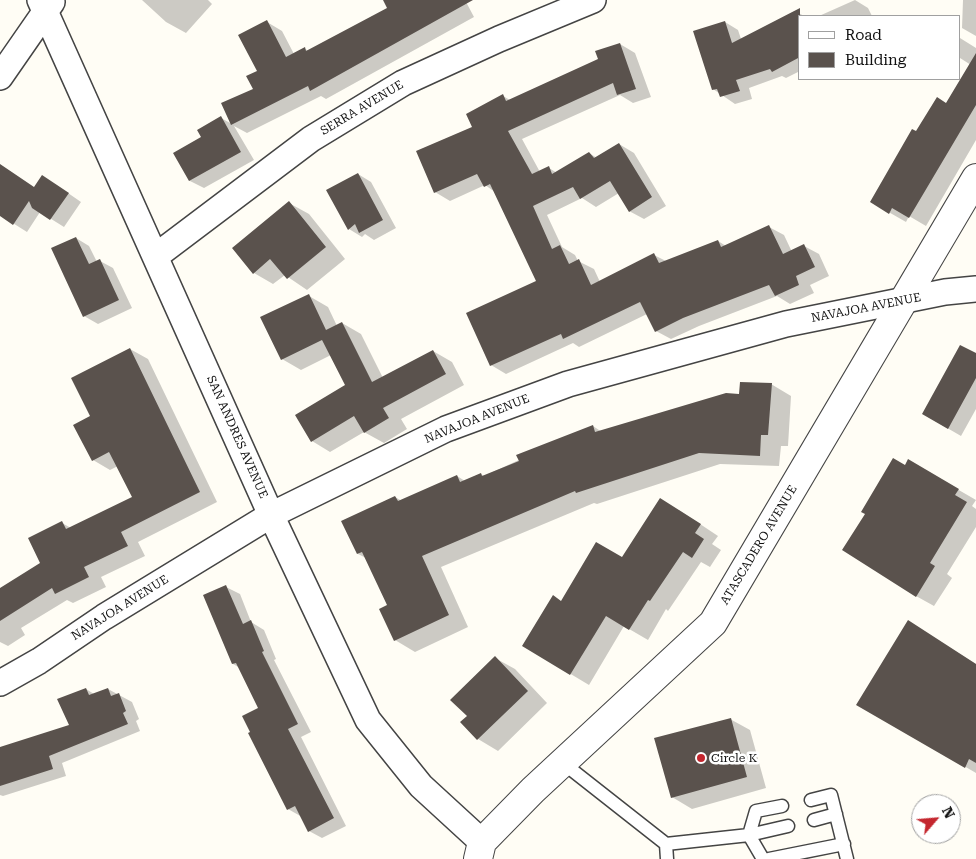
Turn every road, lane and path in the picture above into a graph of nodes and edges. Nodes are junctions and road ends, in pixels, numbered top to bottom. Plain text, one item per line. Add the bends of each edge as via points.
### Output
1 (592, 0) edge
2 (46, 4) edge
3 (0, 76) edge
4 (976, 178) edge
5 (156, 256) junction
6 (976, 289) edge
7 (904, 302) junction
8 (272, 515) junction
9 (0, 683) edge
10 (563, 763) junction
11 (811, 800) dead end
12 (782, 806) dead end
13 (836, 814) junction
14 (814, 820) dead end
15 (788, 826) dead end
16 (749, 835) junction
17 (666, 844) junction
18 (844, 844) junction
19 (480, 850) edge
20 (667, 859) edge
21 (763, 859) edge
22 (769, 859) edge
23 (847, 859) edge

1 - 5 street, SERRA AVENUE via 499,38 403,83 312,139
2 - 3 street
2 - 5 street, SAN ANDRES AVENUE
4 - 7 street, ATASCADERO AVENUE
5 - 8 street, SAN ANDRES AVENUE
6 - 7 street, NAVAJOA AVENUE via 945,292
7 - 8 street, NAVAJOA AVENUE via 786,324 568,384 446,429
7 - 10 street, ATASCADERO AVENUE via 713,623
8 - 9 street, NAVAJOA AVENUE
8 - 19 street, SAN ANDRES AVENUE via 368,720 421,786
10 - 17 lane
10 - 19 street, ATASCADERO AVENUE
11 - 13 lane via 831,795
12 - 16 lane via 756,811
13 - 14 lane
13 - 18 lane
15 - 16 lane
16 - 17 lane
16 - 21 lane
17 - 20 lane
18 - 22 lane
18 - 23 lane

